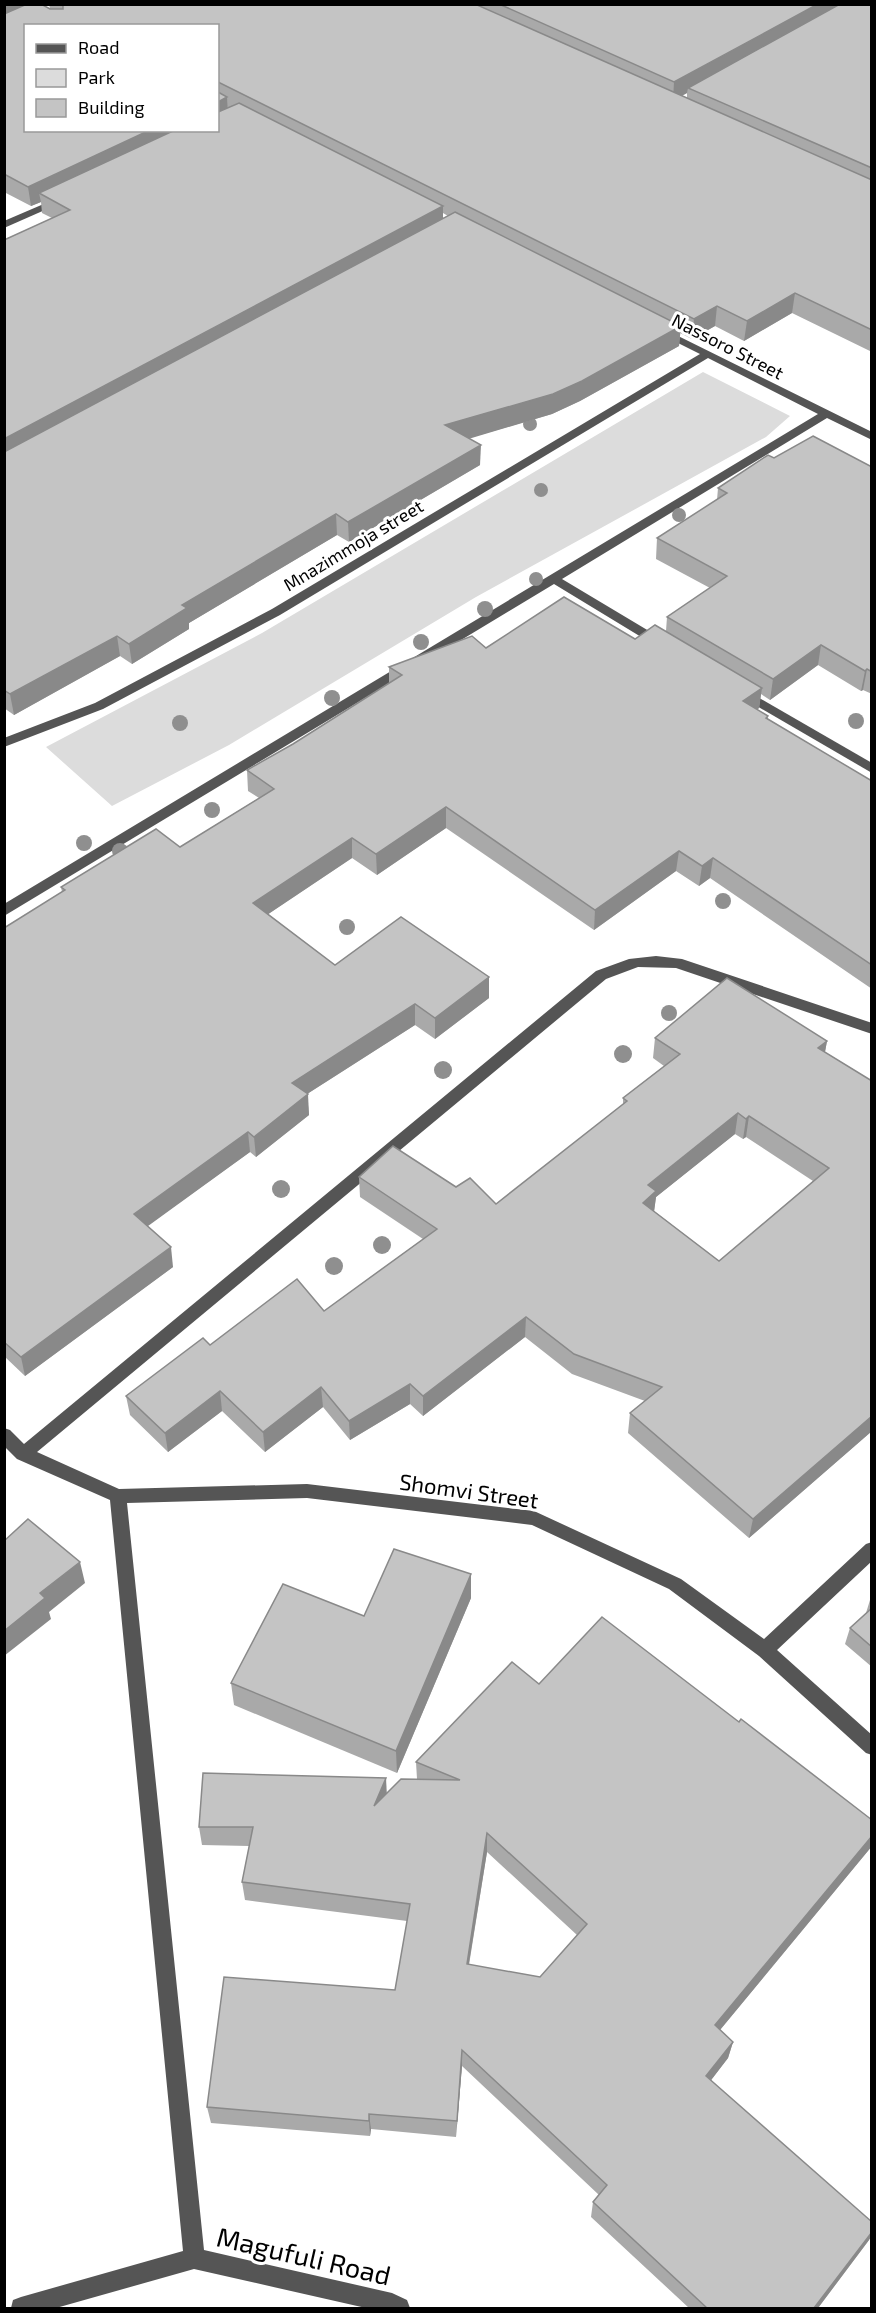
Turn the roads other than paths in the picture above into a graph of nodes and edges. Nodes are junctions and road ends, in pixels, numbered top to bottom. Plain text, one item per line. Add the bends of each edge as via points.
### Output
1 (69, 195) edge
2 (4, 225) edge
3 (655, 327) edge
4 (708, 354) junction
5 (826, 414) junction
6 (872, 437) edge
7 (552, 578) junction
8 (672, 650) edge
9 (732, 686) edge
10 (4, 743) edge
11 (872, 769) edge
12 (4, 910) edge
13 (872, 1029) edge
14 (4, 1435) edge
15 (23, 1454) junction
16 (118, 1496) junction
17 (872, 1549) edge
18 (765, 1650) junction
19 (872, 1747) edge
20 (194, 2258) junction
21 (21, 2308) edge
22 (399, 2308) edge

1 - 2 street
3 - 4 street, Nassoro Street
4 - 5 street, Nassoro Street
4 - 10 street, Mnazimmoja street via 276,612 99,706
5 - 6 street, Nassoro Street
5 - 7 street
7 - 8 street
7 - 12 street
9 - 11 street
13 - 15 street via 677,963 651,959 625,963 601,975
14 - 15 street, Shomvi Street
15 - 16 street, Shomvi Street
16 - 18 street, Shomvi Street via 307,1491 534,1518 675,1584
16 - 20 street
17 - 18 street
18 - 19 street, Shomvi Street
20 - 21 street, Magufuli Road
20 - 22 street, Magufuli Road

